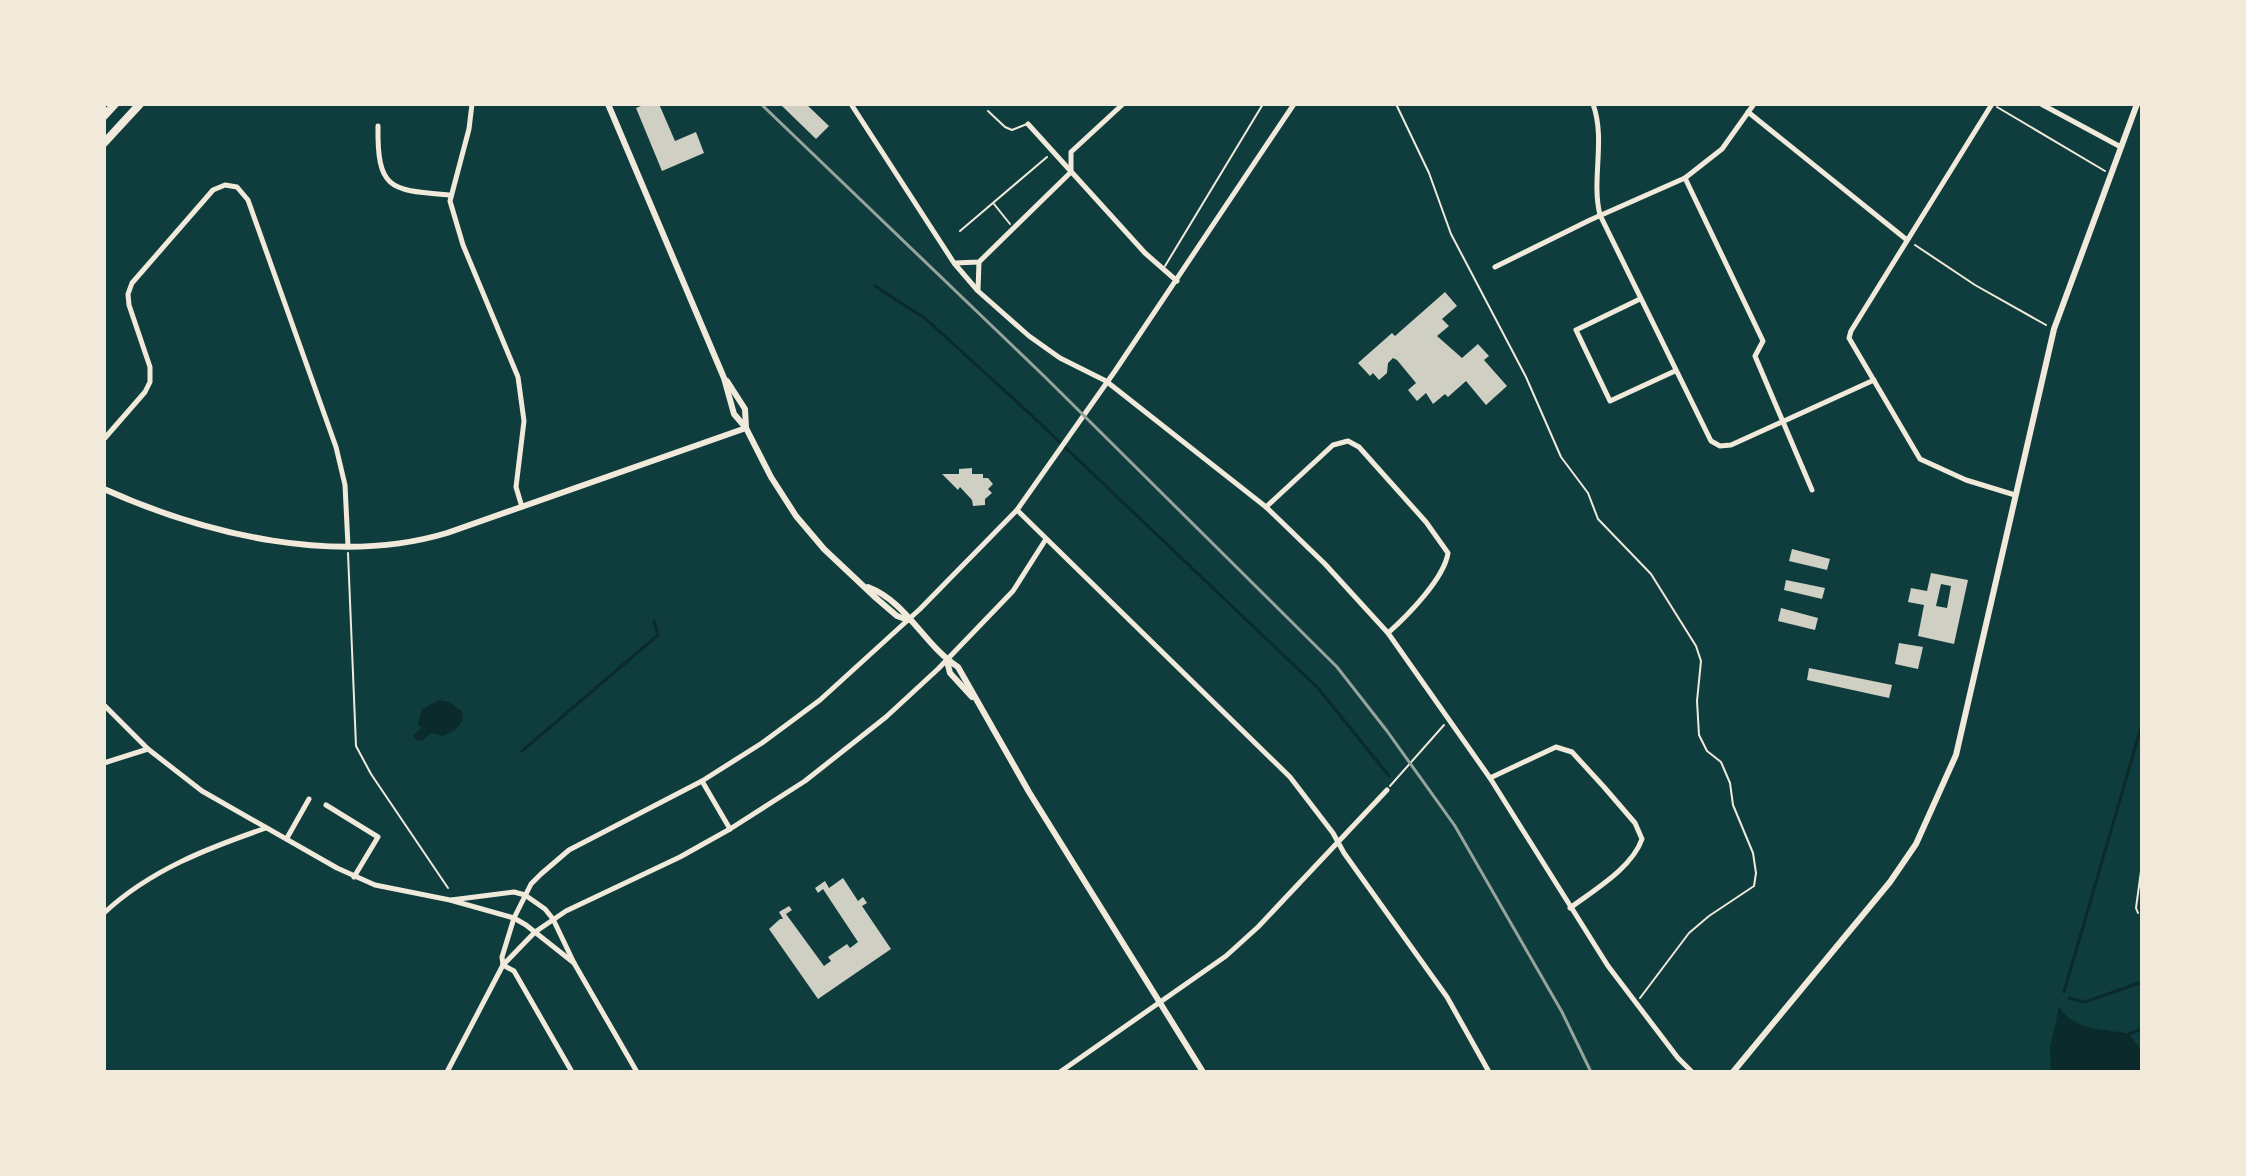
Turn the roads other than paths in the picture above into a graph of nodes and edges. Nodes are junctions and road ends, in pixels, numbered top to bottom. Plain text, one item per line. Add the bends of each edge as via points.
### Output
1 (115, 104) edge
2 (140, 104) edge
3 (472, 104) edge
4 (608, 104) edge
5 (851, 104) edge
6 (1123, 104) edge
7 (1263, 104) edge
8 (1294, 104) edge
9 (1593, 104) edge
10 (1754, 104) edge
11 (1992, 104) edge
12 (2041, 104) edge
13 (2137, 104) edge
14 (988, 111) dead end
15 (1748, 112) junction
16 (104, 116) edge
17 (1028, 124) joint
18 (378, 126) dead end
19 (104, 143) edge
20 (2119, 146) junction
21 (1071, 172) junction
22 (1685, 178) junction
23 (449, 195) junction
24 (1600, 215) junction
25 (1907, 240) junction
26 (979, 262) junction
27 (954, 263) junction
28 (1495, 267) dead end
29 (1162, 270) junction
30 (1177, 281) junction
31 (978, 291) junction
32 (1640, 299) junction
33 (1675, 371) junction
34 (1874, 380) junction
35 (1106, 381) junction
36 (1784, 421) junction
37 (746, 428) junction
38 (104, 439) edge
39 (104, 489) edge
40 (1812, 490) dead end
41 (2015, 495) junction
42 (522, 507) junction
43 (1266, 507) junction
44 (1017, 510) junction
45 (1046, 539) junction
46 (348, 546) junction
47 (908, 620) junction
48 (1388, 633) junction
49 (947, 660) junction
50 (104, 705) edge
51 (148, 749) junction
52 (104, 763) edge
53 (1490, 778) junction
54 (702, 781) junction
55 (1387, 790) road end
56 (309, 799) dead end
57 (326, 805) dead end
58 (267, 828) junction
59 (730, 829) junction
60 (287, 838) junction
61 (1339, 843) junction
62 (354, 877) junction
63 (525, 895) junction
64 (450, 900) junction
65 (1570, 908) junction
66 (104, 913) edge
67 (514, 918) junction
68 (553, 919) junction
69 (535, 932) junction
70 (574, 963) junction
71 (503, 965) junction
72 (1161, 1003) junction
73 (449, 1071) edge
74 (572, 1072) edge
75 (637, 1072) edge
76 (1060, 1072) edge
77 (1203, 1072) edge
78 (1489, 1072) edge
79 (1692, 1072) edge
80 (1733, 1072) edge

1 - 16 main road
2 - 19 main road
3 - 23 street
4 - 37 street via 724,378 742,404
5 - 27 street
6 - 21 street via 1071,152
7 - 29 lane
8 - 30 street
9 - 24 street
10 - 15 street
11 - 25 street
12 - 20 street
13 - 20 street
14 - 17 lane via 1012,130
15 - 22 street via 1722,149
15 - 25 street
17 - 21 street
18 - 23 street via 380,164 389,184 403,191
20 - 41 street via 2054,329
21 - 26 street
21 - 29 street
22 - 24 street
22 - 36 street via 1763,341 1755,356
23 - 42 street via 463,245 518,377 524,421 516,487
24 - 28 street
24 - 32 street
25 - 34 street via 1849,338
26 - 27 street
26 - 31 street
27 - 31 street
29 - 30 street
30 - 35 street
31 - 35 street via 1060,358
32 - 33 street
32 - 33 street via 1576,330 1610,401
33 - 36 street via 1706,434 1720,446
34 - 36 street
34 - 41 street via 1920,459
35 - 43 street
35 - 44 street
36 - 40 street
37 - 42 street
37 - 47 street via 796,516 824,549 897,616
38 - 46 street via 145,392 151,376 129,305 132,283 213,190 237,187 248,200 336,447 345,485
39 - 46 street via 235,534
41 - 80 street via 1956,755 1916,844
42 - 46 street via 431,538
43 - 48 street
43 - 48 street via 1333,445 1348,441 1359,447 1448,553 1432,583
44 - 45 street
44 - 47 street
45 - 49 street via 1013,591
45 - 61 street via 1290,777
47 - 49 street
47 - 54 street via 820,700
48 - 53 street
49 - 59 street via 818,771
49 - 72 street via 950,673 974,699
50 - 51 street
51 - 52 street
51 - 58 street via 202,791
53 - 65 street
53 - 65 street via 1556,747 1572,752 1635,823 1642,839 1639,849
54 - 59 street
54 - 63 street via 569,850
55 - 61 street
56 - 60 street
57 - 62 street via 378,837
58 - 60 street
58 - 66 street via 164,869
59 - 68 street
60 - 62 street
61 - 72 street via 1242,942
61 - 78 street via 1447,997
62 - 64 street
63 - 64 street
63 - 67 street
63 - 68 street
64 - 67 street
65 - 79 street via 1608,966
67 - 69 street
67 - 71 street
68 - 69 street
68 - 70 street
69 - 70 street
69 - 71 street
70 - 75 street
71 - 73 street
71 - 74 street via 514,971
72 - 76 street
72 - 77 street

